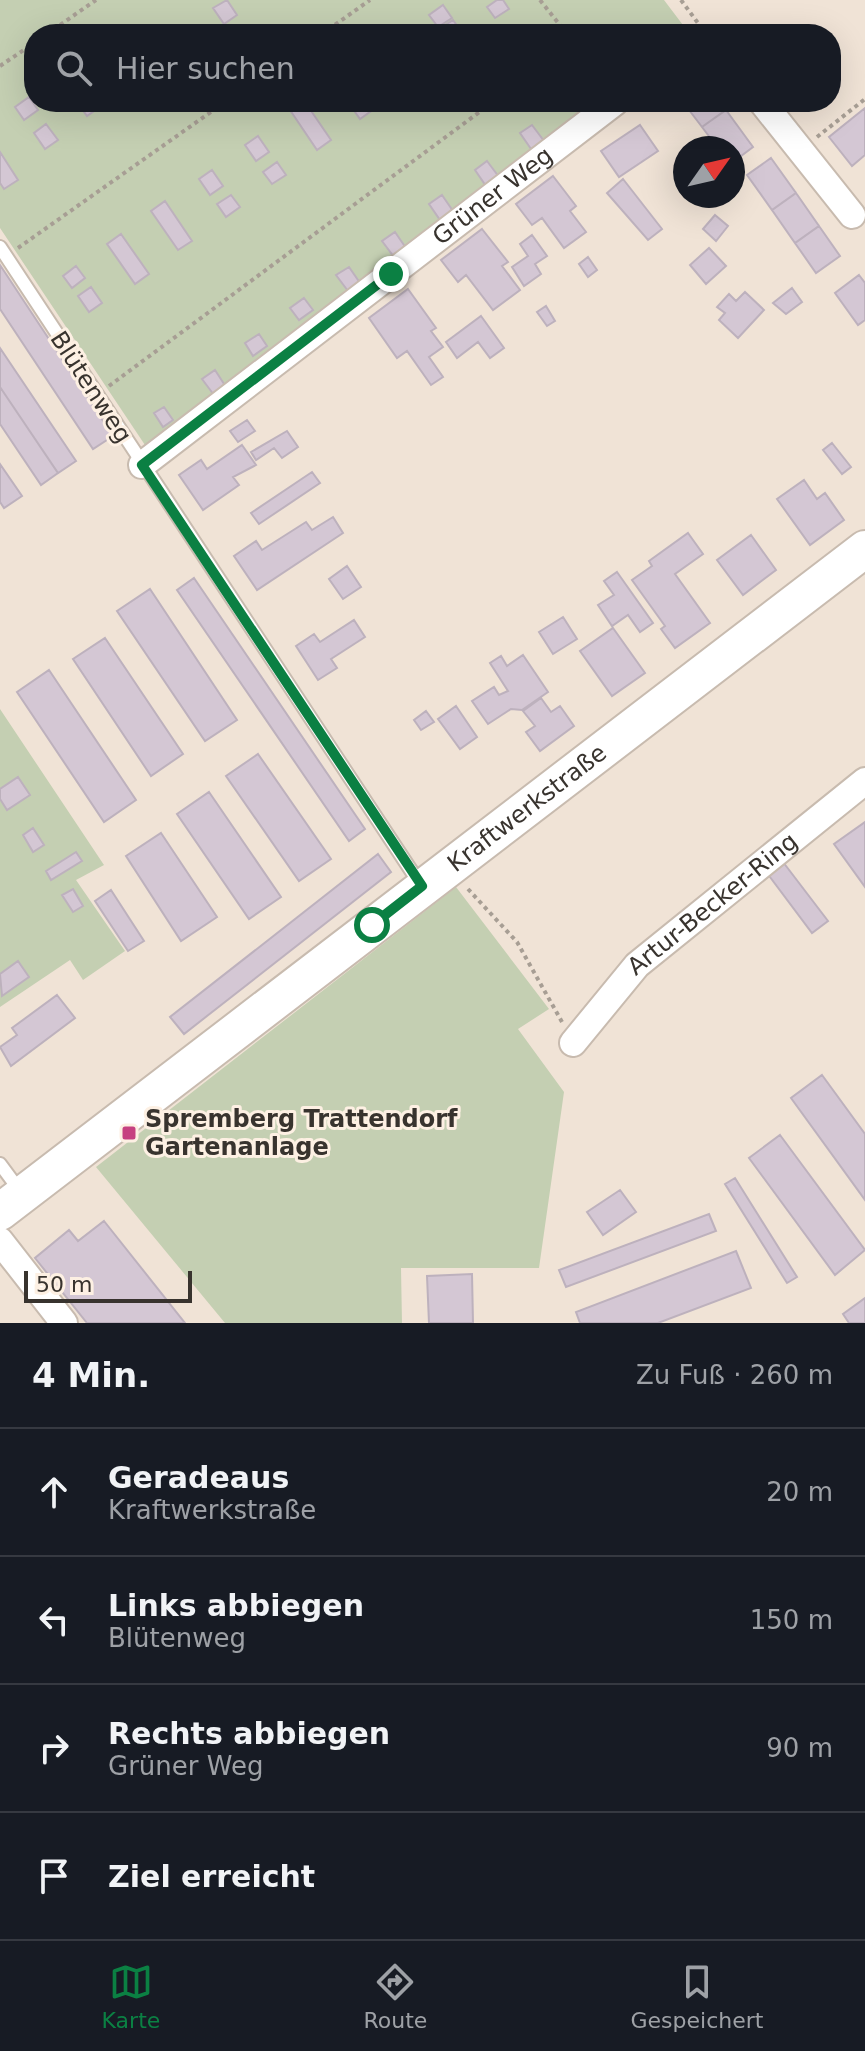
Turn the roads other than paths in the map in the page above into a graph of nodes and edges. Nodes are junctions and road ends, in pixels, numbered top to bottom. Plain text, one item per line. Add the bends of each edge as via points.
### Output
1 (602, 112) edge
2 (770, 112) edge
3 (861, 217) edge
4 (3, 252) edge
5 (142, 465) junction
6 (865, 549) edge
7 (865, 781) edge
8 (435, 876) junction
9 (573, 1043) road end
10 (0, 1164) edge
11 (11, 1203) edge
12 (0, 1241) edge
13 (64, 1323) edge

1 - 5 street, Grüner Weg
2 - 3 street
4 - 5 lane, Blütenweg
5 - 8 lane, Blütenweg
6 - 8 main road, Kraftwerkstraße
7 - 9 street, Artur-Becker-Ring via 637,965
8 - 11 main road, Kraftwerkstraße
10 - 11 lane
12 - 13 street

